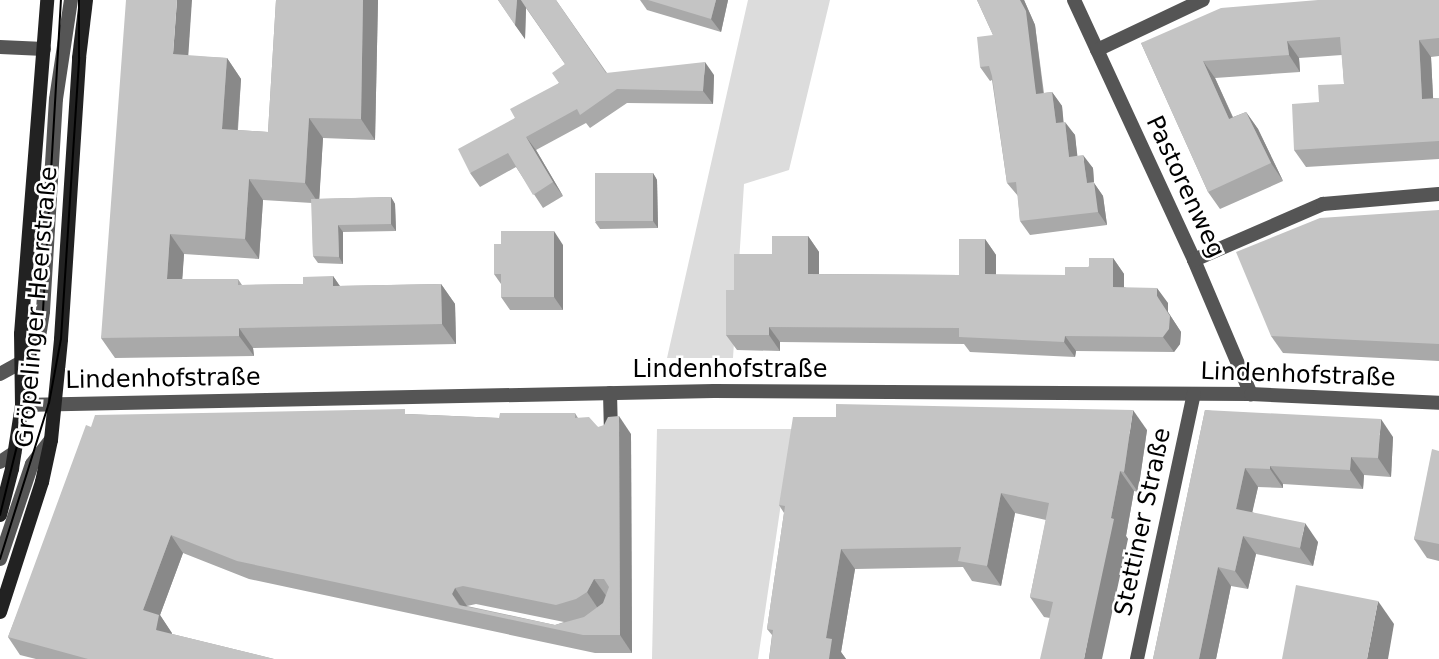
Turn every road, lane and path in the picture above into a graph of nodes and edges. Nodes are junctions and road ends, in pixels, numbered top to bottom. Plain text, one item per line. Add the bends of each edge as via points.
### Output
1 (47, 0) edge
2 (86, 0) edge
3 (1074, 0) edge
4 (1203, 0) edge
5 (70, 4) edge
6 (0, 47) edge
7 (44, 49) junction
8 (1097, 50) junction
9 (79, 58) junction
10 (1439, 194) edge
11 (1194, 260) junction
12 (20, 363) junction
13 (0, 374) edge
14 (610, 393) junction
15 (1194, 394) junction
16 (1251, 394) junction
17 (56, 402) junction
18 (1439, 403) edge
19 (22, 405) junction
20 (611, 435) edge
21 (51, 440) junction
22 (15, 453) junction
23 (0, 463) edge
24 (0, 515) edge
25 (0, 559) edge
26 (0, 612) edge
27 (1137, 659) edge

1 - 7 main road, Gröpelinger Heerstraße
2 - 9 main road, Gröpelinger Heerstraße
3 - 8 street, Pastorenweg
4 - 8 street
5 - 9 street
5 - 12 street via 56,99 43,311 39,337
6 - 7 street
7 - 12 main road, Gröpelinger Heerstraße
8 - 11 street, Pastorenweg
9 - 17 main road, Gröpelinger Heerstraße
10 - 11 street via 1323,204
11 - 16 street, Pastorenweg
12 - 13 street
12 - 19 main road, Gröpelinger Heerstraße
14 - 15 street, Lindenhofstraße
14 - 17 street, Lindenhofstraße via 106,405
14 - 20 street
15 - 16 street, Lindenhofstraße
15 - 27 street, Stettiner Straße
16 - 18 street, Lindenhofstraße
17 - 19 street, Lindenhofstraße
17 - 21 main road, Gröpelinger Heerstraße
19 - 22 main road, Gröpelinger Heerstraße
21 - 25 street via 32,464
21 - 26 main road, Gröpelinger Heerstraße
22 - 23 street
22 - 24 main road, Gröpelinger Heerstraße

